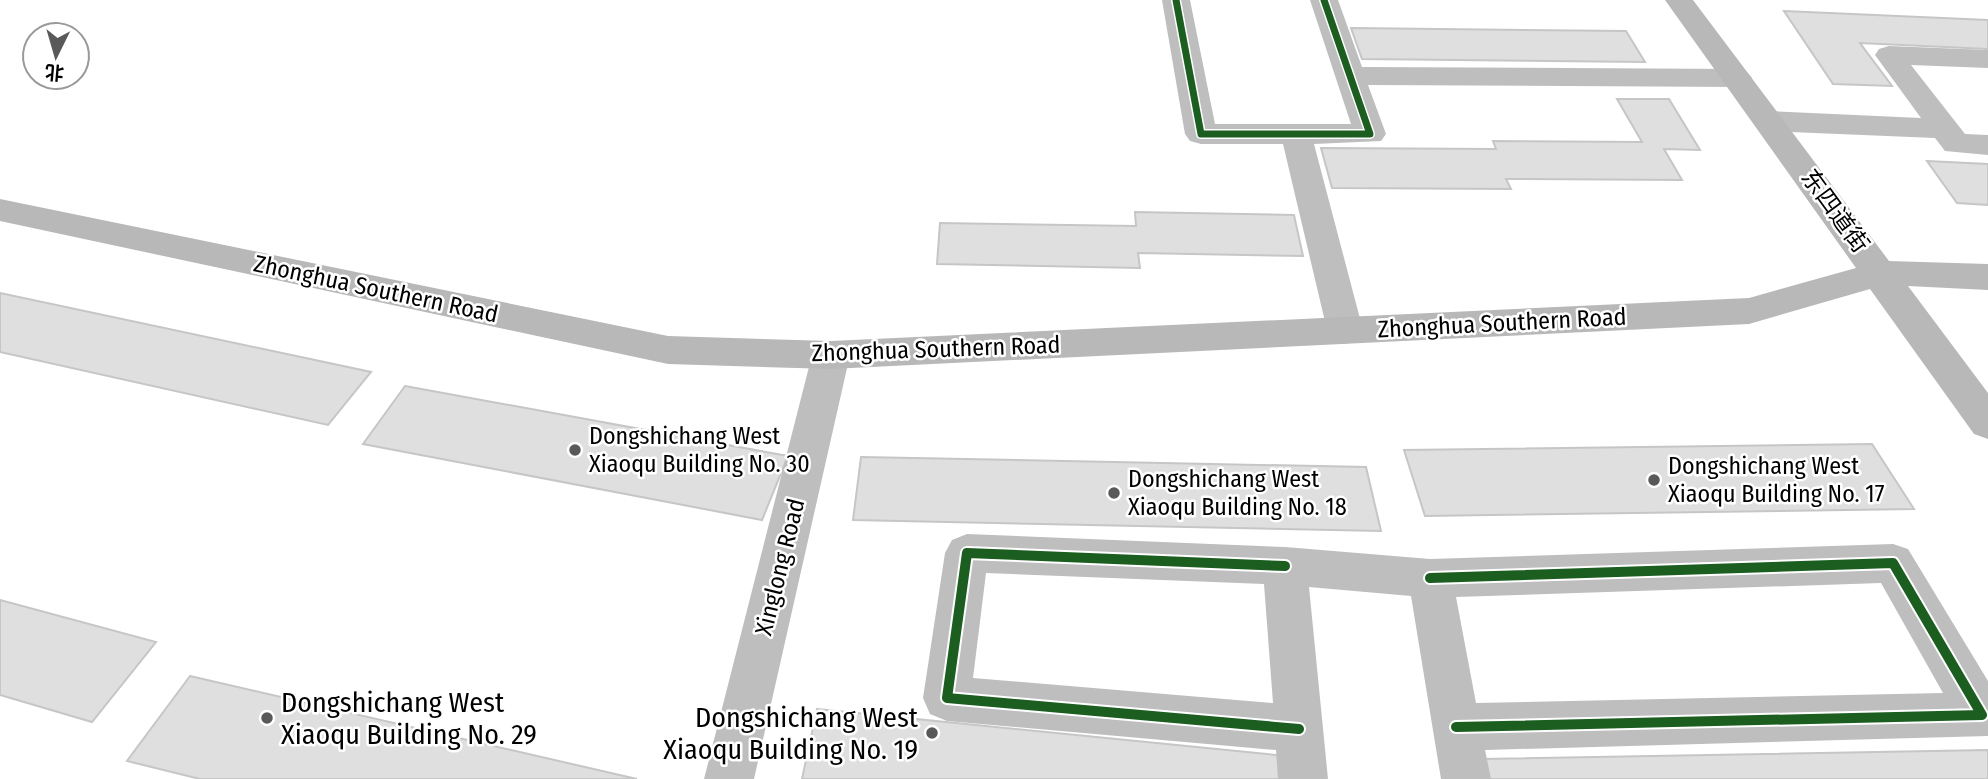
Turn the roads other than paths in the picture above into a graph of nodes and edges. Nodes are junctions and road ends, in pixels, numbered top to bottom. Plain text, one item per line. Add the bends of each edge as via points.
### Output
1 (1176, 0) edge
2 (1324, 0) edge
3 (1679, 0) edge
4 (1988, 59) edge
5 (1350, 76) junction
6 (1737, 78) junction
7 (1769, 121) junction
8 (1945, 129) junction
9 (1296, 134) junction
10 (1988, 145) edge
11 (0, 210) edge
12 (1881, 273) junction
13 (1988, 277) edge
14 (1345, 330) junction
15 (831, 355) junction
16 (1988, 423) edge
17 (1285, 566) junction
18 (1430, 578) junction
19 (1456, 727) junction
20 (1299, 729) junction
21 (729, 779) edge
22 (1303, 779) edge
23 (1466, 779) edge

1 - 9 street via 1200,134
2 - 5 street
3 - 6 main road, 东四道街
4 - 8 street via 1889,55
5 - 6 street
5 - 9 street via 1370,134
6 - 7 main road, 东四道街
7 - 8 street
7 - 12 main road, 东四道街
8 - 10 street via 1956,144
9 - 14 street
11 - 15 main road, Zhonghua Southern Road via 668,350
12 - 13 main road, Zhonghua Southern Road
12 - 14 main road, Zhonghua Southern Road via 1749,311
12 - 16 main road, 东四道街
14 - 15 main road, Zhonghua Southern Road
15 - 21 street, Xinglong Road
17 - 18 street
17 - 20 street
17 - 20 street via 967,553 947,698
18 - 19 street
18 - 19 street via 1893,564 1982,715
19 - 23 street
20 - 22 street

